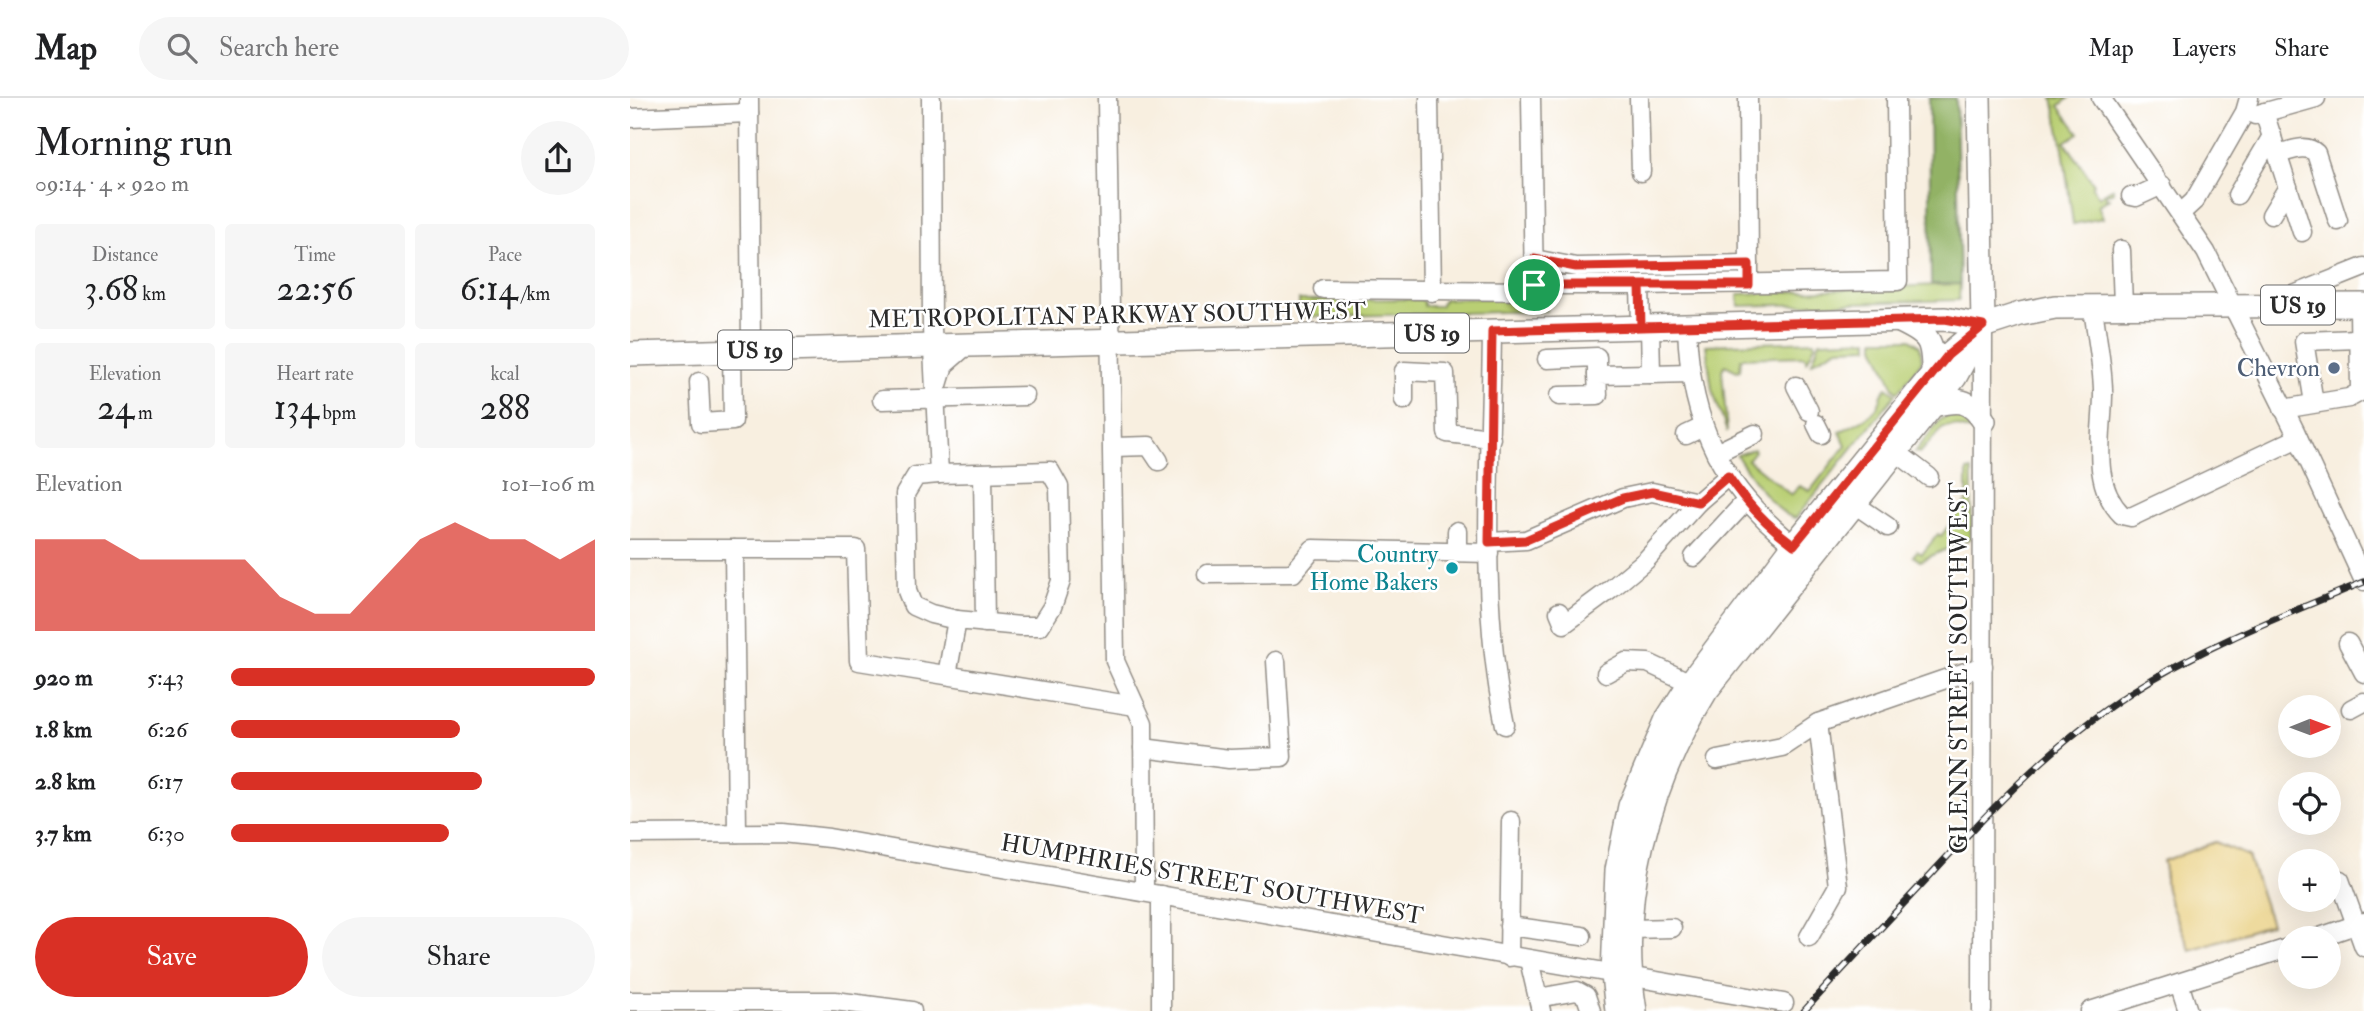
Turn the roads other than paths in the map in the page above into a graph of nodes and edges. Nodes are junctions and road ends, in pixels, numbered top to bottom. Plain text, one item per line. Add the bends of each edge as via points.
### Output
1 (930, 98) edge
2 (1107, 98) edge
3 (1429, 98) edge
4 (1531, 98) edge
5 (1639, 98) edge
6 (1748, 98) edge
7 (1896, 98) edge
8 (1979, 98) edge
9 (2101, 98) edge
10 (2249, 98) edge
11 (2316, 98) edge
12 (749, 106) edge
13 (2264, 112) junction
14 (630, 118) edge
15 (2242, 119) junction
16 (2272, 136) junction
17 (2278, 154) junction
18 (1641, 172) dead end
19 (2162, 185) junction
20 (2288, 187) junction
21 (2237, 195) dead end
22 (2131, 197) dead end
23 (2181, 213) junction
24 (2271, 215) dead end
25 (2338, 221) dead end
26 (2301, 232) dead end
27 (2121, 250) dead end
28 (1534, 259) junction
29 (1749, 264) junction
30 (2364, 267) edge
31 (1534, 285) junction
32 (1640, 285) junction
33 (1749, 285) junction
34 (1323, 289) dead end
35 (1432, 292) junction
36 (2232, 305) junction
37 (2269, 305) junction
38 (2361, 305) edge
39 (2123, 306) junction
40 (2093, 307) junction
41 (1897, 320) junction
42 (1983, 326) junction
43 (1645, 327) junction
44 (1687, 327) junction
45 (1492, 331) junction
46 (2358, 338) junction
47 (1112, 341) junction
48 (967, 345) junction
49 (933, 346) junction
50 (1546, 347) junction
51 (741, 351) junction
52 (630, 354) edge
53 (1933, 372) junction
54 (1690, 373) junction
55 (1597, 375) junction
56 (1659, 380) junction
57 (699, 382) dead end
58 (1796, 386) dead end
59 (936, 395) junction
60 (1025, 396) dead end
61 (1559, 396) dead end
62 (882, 400) dead end
63 (1404, 400) dead end
64 (2314, 403) junction
65 (1933, 405) junction
66 (2283, 409) junction
67 (1984, 421) junction
68 (1816, 423) dead end
69 (1703, 427) junction
70 (1755, 434) dead end
71 (1686, 435) dead end
72 (1490, 438) junction
73 (2298, 438) junction
74 (1113, 447) junction
75 (1895, 451) junction
76 (1716, 453) junction
77 (1159, 461) dead end
78 (983, 473) junction
79 (939, 474) junction
80 (1728, 476) junction
81 (1929, 477) dead end
82 (1746, 500) junction
83 (1698, 502) junction
84 (1853, 503) junction
85 (1888, 527) dead end
86 (1457, 531) dead end
87 (630, 548) edge
88 (1489, 548) junction
89 (734, 549) junction
90 (1457, 552) junction
91 (1803, 552) junction
92 (1694, 557) dead end
93 (2360, 561) edge
94 (1207, 574) dead end
95 (2364, 581) edge
96 (1559, 612) dead end
97 (957, 620) junction
98 (985, 623) junction
99 (2348, 643) dead end
100 (1276, 661) dead end
101 (1983, 666) junction
102 (1606, 673) dead end
103 (2364, 673) edge
104 (947, 675) junction
105 (1698, 687) junction
106 (1135, 706) junction
107 (1818, 723) junction
108 (1506, 725) dead end
109 (1143, 748) junction
110 (1717, 760) dead end
111 (1511, 821) dead end
112 (737, 833) junction
113 (630, 834) edge
114 (2341, 882) edge
115 (1153, 893) junction
116 (2360, 923) edge
117 (1509, 926) junction
118 (1672, 928) dead end
119 (1631, 929) junction
120 (2341, 930) edge
121 (1582, 936) dead end
122 (1809, 937) dead end
123 (2364, 947) edge
124 (2278, 951) edge
125 (1509, 957) junction
126 (1529, 960) junction
127 (1622, 976) junction
128 (2179, 983) junction
129 (630, 1001) edge
130 (1784, 1003) dead end
131 (2137, 1004) edge
132 (1540, 1005) edge
133 (1587, 1010) edge
134 (912, 1011) edge
135 (1161, 1011) edge
136 (1617, 1011) edge
137 (1635, 1011) edge
138 (1982, 1011) edge
139 (2090, 1011) edge
140 (2188, 1011) edge

1 - 49 street
2 - 47 street
3 - 35 street
4 - 28 street
5 - 18 street
6 - 29 street
7 - 33 street via 1898,281
8 - 42 main road
9 - 19 street
10 - 15 street
11 - 13 street
12 - 14 street
12 - 51 street
13 - 15 street
13 - 16 street
15 - 23 street via 2194,201
16 - 17 street
16 - 21 street
17 - 20 street
17 - 25 street via 2312,148
19 - 22 street
19 - 23 street
20 - 24 street
20 - 26 street
23 - 36 street
27 - 39 street
28 - 29 street via 1576,267
28 - 31 street
29 - 33 street
30 - 37 street
31 - 32 street
31 - 35 street via 1534,290
32 - 33 street
32 - 43 street
34 - 35 street
36 - 37 main road, US 19
36 - 39 main road, METROPOLITAN PARKWAY SOUTHWEST / US 19
36 - 66 street
37 - 38 main road, US 19
38 - 46 street
39 - 40 main road, METROPOLITAN PARKWAY SOUTHWEST / US 19
40 - 42 main road, METROPOLITAN PARKWAY SOUTHWEST / US 19 via 2055,307
40 - 73 street via 2103,390 2102,476 2122,515 2131,517
41 - 42 main road, METROPOLITAN PARKWAY SOUTHWEST / US 19 via 1950,319
41 - 44 main road, METROPOLITAN PARKWAY SOUTHWEST / US 19
41 - 53 main road via 1923,332 1929,340
42 - 53 main road
42 - 65 main road via 1955,377
42 - 67 street, GLENN STREET SOUTHWEST
43 - 44 main road, METROPOLITAN PARKWAY SOUTHWEST / US 19
43 - 50 main road, METROPOLITAN PARKWAY SOUTHWEST / US 19
43 - 56 street
44 - 54 street
45 - 47 main road, METROPOLITAN PARKWAY SOUTHWEST / US 19
45 - 50 main road, METROPOLITAN PARKWAY SOUTHWEST / US 19
45 - 72 street
46 - 64 street via 2360,392
46 - 64 street via 2304,341
47 - 48 main road, METROPOLITAN PARKWAY SOUTHWEST / US 19
47 - 74 street
48 - 49 main road, METROPOLITAN PARKWAY SOUTHWEST / US 19
48 - 59 street via 944,365
49 - 51 main road, METROPOLITAN PARKWAY SOUTHWEST / US 19
49 - 59 street
50 - 55 street via 1597,357
51 - 52 main road, METROPOLITAN PARKWAY SOUTHWEST / US 19
51 - 57 street via 733,421 701,424
53 - 91 main road
54 - 56 street
54 - 69 street
55 - 56 street
55 - 61 street via 1598,395
58 - 68 street
59 - 60 street
59 - 62 street
59 - 79 street
63 - 72 street via 1404,371 1445,373 1447,433
64 - 66 street
65 - 67 main road via 1965,402
65 - 75 main road
66 - 73 street
67 - 101 street, GLENN STREET SOUTHWEST via 1976,454
69 - 71 street
69 - 76 street
70 - 76 street
72 - 88 street
73 - 93 street
74 - 77 street via 1149,446
74 - 106 street via 1115,662
75 - 81 street
75 - 84 main road
76 - 80 street
78 - 79 street
78 - 98 street
78 - 98 street via 1050,471 1059,487 1061,581 1040,626
79 - 97 street via 916,476 905,494 906,591 914,606
80 - 82 street
80 - 83 street
82 - 91 street
82 - 92 street
83 - 88 street via 1652,492 1623,498 1526,540
83 - 96 street via 1646,560 1610,590 1564,624
84 - 85 street
84 - 91 main road
86 - 90 street
87 - 89 street
88 - 90 street
88 - 108 street via 1489,598
89 - 104 street via 856,549 859,661
89 - 112 street
90 - 94 street via 1313,549 1293,573
91 - 105 main road
93 - 95 street
97 - 98 street
97 - 104 street
99 - 103 street
100 - 109 street via 1282,757 1229,759
101 - 107 street
101 - 138 street, GLENN STREET SOUTHWEST
102 - 105 street via 1626,662 1648,663
104 - 106 street
105 - 119 main road via 1647,821 1637,862
105 - 127 main road via 1667,719 1630,806 1617,870
106 - 109 street via 1143,723
107 - 110 street via 1782,747
107 - 122 street via 1838,886
109 - 115 street
111 - 117 street
112 - 113 street, HUMPHRIES STREET SOUTHWEST
112 - 115 street, HUMPHRIES STREET SOUTHWEST via 829,838
114 - 116 street
115 - 125 street, HUMPHRIES STREET SOUTHWEST
115 - 135 street
116 - 120 street
116 - 123 street
117 - 121 street
117 - 125 street
118 - 119 street
119 - 127 main road
124 - 128 street
125 - 126 street, HUMPHRIES STREET SOUTHWEST
126 - 127 street, HUMPHRIES STREET SOUTHWEST
126 - 132 street
127 - 130 street, HUMPHRIES STREET SOUTHWEST
127 - 136 main road
127 - 137 main road
128 - 131 street
128 - 140 street
129 - 134 street via 835,1001
131 - 139 street
132 - 133 street via 1577,991 1586,996

